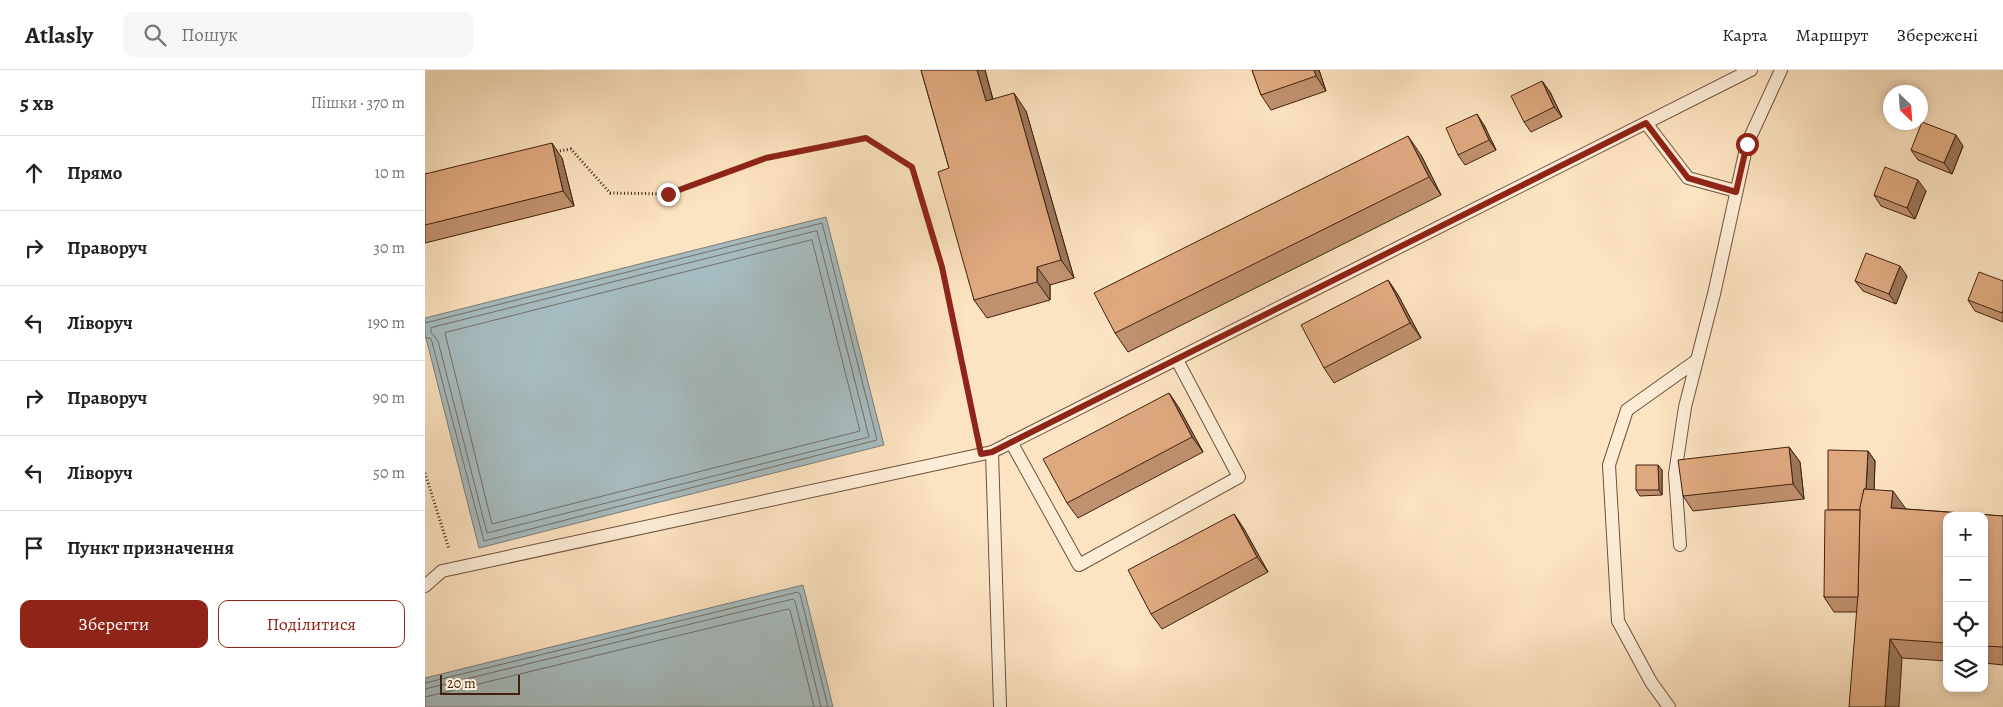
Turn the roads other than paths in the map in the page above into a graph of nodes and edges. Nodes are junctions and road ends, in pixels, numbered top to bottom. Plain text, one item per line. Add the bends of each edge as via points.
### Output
1 (1751, 70) edge
2 (1781, 70) edge
3 (1646, 123) junction
4 (1736, 192) junction
5 (1177, 360) junction
6 (1697, 361) junction
7 (1011, 442) junction
8 (986, 453) junction
9 (1680, 545) dead end
10 (425, 586) edge
11 (1000, 707) edge
12 (1669, 707) edge

1 - 3 lane
2 - 4 lane via 1747,144
3 - 4 lane via 1688,178
3 - 5 lane
4 - 6 lane
5 - 7 lane
5 - 7 lane via 1239,477 1079,565
6 - 9 lane via 1685,406 1675,474
6 - 12 lane via 1627,410 1609,465 1618,621 1651,682
7 - 8 lane
8 - 10 lane via 442,571
8 - 11 lane

